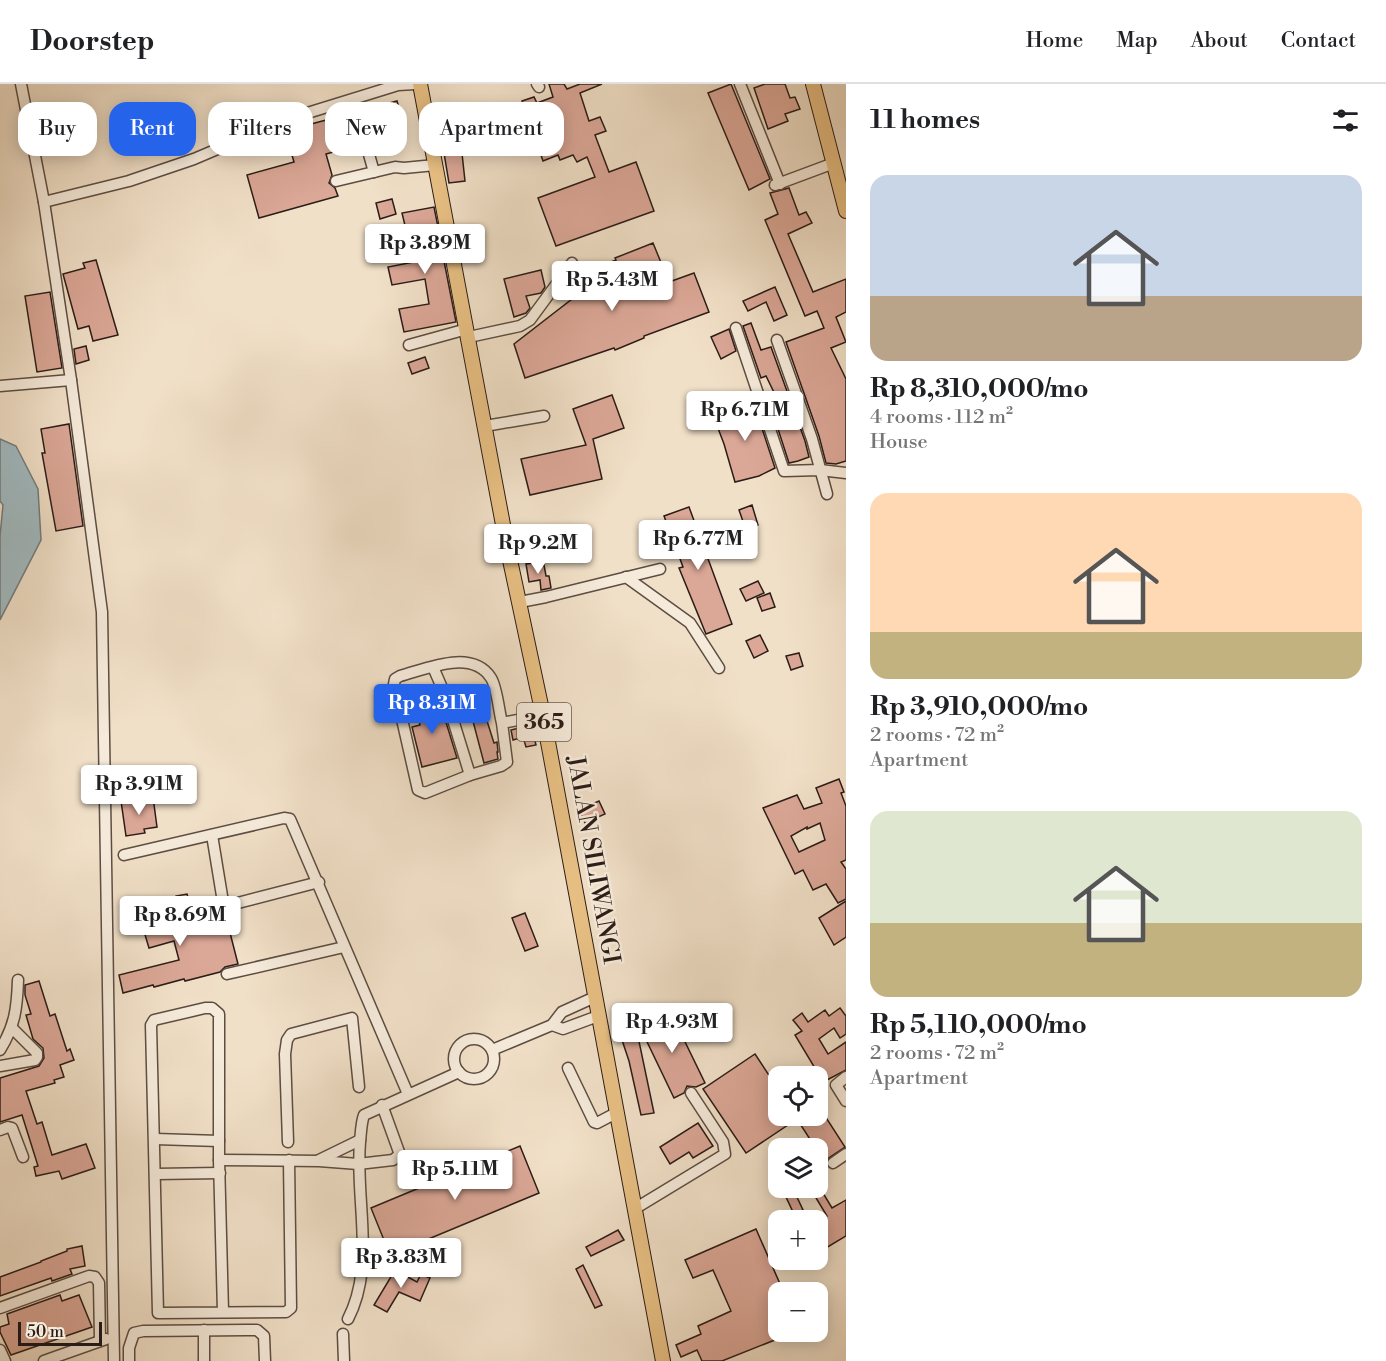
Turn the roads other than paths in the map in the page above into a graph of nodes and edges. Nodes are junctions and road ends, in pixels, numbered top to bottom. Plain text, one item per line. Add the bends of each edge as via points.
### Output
1 (21, 84) edge
2 (418, 84) edge
3 (740, 84) edge
4 (813, 84) edge
5 (369, 156) edge
6 (435, 165) junction
7 (839, 171) edge
8 (374, 172) junction
9 (336, 181) dead end
10 (44, 202) junction
11 (846, 211) edge
12 (573, 262) dead end
13 (736, 328) dead end
14 (468, 333) junction
15 (777, 340) dead end
16 (409, 345) dead end
17 (70, 380) junction
18 (0, 386) edge
19 (544, 416) dead end
20 (485, 426) junction
21 (820, 470) junction
22 (846, 473) edge
23 (827, 494) dead end
24 (660, 569) dead end
25 (626, 577) junction
26 (520, 602) junction
27 (433, 667) junction
28 (719, 668) dead end
29 (543, 715) junction
30 (502, 723) junction
31 (470, 775) junction
32 (212, 835) junction
33 (124, 855) dead end
34 (319, 882) junction
35 (344, 947) junction
36 (227, 974) dead end
37 (18, 980) dead end
38 (595, 997) junction
39 (374, 1011) junction
40 (598, 1016) junction
41 (352, 1018) junction
42 (552, 1025) junction
43 (12, 1028) junction
44 (0, 1050) edge
45 (492, 1050) junction
46 (0, 1066) edge
47 (568, 1068) dead end
48 (459, 1072) junction
49 (846, 1077) edge
50 (359, 1087) dead end
51 (692, 1093) dead end
52 (408, 1094) junction
53 (846, 1101) edge
54 (382, 1105) junction
55 (616, 1113) junction
56 (0, 1130) edge
57 (155, 1139) junction
58 (360, 1140) junction
59 (219, 1141) junction
60 (288, 1142) dead end
61 (846, 1154) edge
62 (23, 1157) dead end
63 (219, 1160) junction
64 (289, 1160) junction
65 (319, 1161) junction
66 (832, 1163) dead end
67 (358, 1164) junction
68 (220, 1173) junction
69 (156, 1174) junction
70 (636, 1208) junction
71 (0, 1308) edge
72 (223, 1312) junction
73 (348, 1319) dead end
74 (204, 1330) junction
75 (343, 1334) dead end
76 (113, 1338) junction
77 (100, 1340) junction
78 (0, 1350) edge
79 (5, 1361) edge
80 (44, 1361) edge
81 (114, 1361) edge
82 (129, 1361) edge
83 (204, 1361) edge
84 (265, 1361) edge
85 (344, 1361) edge
86 (663, 1361) edge

1 - 10 street
2 - 6 main road, JALAN SILIWANGI / 365
2 - 10 street via 398,85 288,119 194,159 129,181
3 - 7 street via 777,185
4 - 7 main road
5 - 8 street
6 - 8 street
6 - 14 main road, JALAN SILIWANGI / 365
7 - 11 main road
8 - 9 street
10 - 17 street
12 - 14 street via 530,320 520,326
13 - 21 street via 784,471
14 - 16 street
14 - 20 main road, JALAN SILIWANGI / 365
15 - 21 street
17 - 18 street
17 - 76 street via 102,612
19 - 20 street
20 - 26 main road, JALAN SILIWANGI / 365
21 - 22 street
21 - 23 street
24 - 25 street
25 - 26 street
25 - 28 street via 690,623
26 - 29 main road, JALAN SILIWANGI / 365
27 - 30 street via 456,662 482,669 492,679
27 - 31 street
27 - 31 street via 400,676 394,684 418,790 425,793
29 - 30 street
29 - 38 main road, JALAN SILIWANGI / 365
30 - 31 street via 507,762
32 - 33 street
32 - 34 street via 290,819
32 - 34 street via 226,906
34 - 35 street
35 - 36 street
35 - 39 street
37 - 43 street
38 - 40 main road, JALAN SILIWANGI / 365
38 - 42 street via 562,1012
39 - 41 street
39 - 52 street
40 - 42 street via 563,1029
40 - 55 main road, JALAN SILIWANGI / 365
41 - 50 street
41 - 60 street via 298,1031 286,1040
42 - 45 street
43 - 44 street
43 - 46 street via 37,1057
45 - 48 street via 494,1063 488,1075 471,1079
45 - 48 street via 478,1039 465,1041 454,1055
47 - 55 street via 594,1122
48 - 52 street
49 - 53 street via 836,1085
51 - 70 street via 723,1142 725,1154
52 - 54 street
54 - 58 street via 364,1115
54 - 67 street via 399,1155 393,1160
55 - 70 main road, JALAN SILIWANGI / 365
56 - 62 street via 12,1128
57 - 59 street
57 - 59 street via 152,1022 212,1008 219,1014
57 - 69 street
58 - 65 street
58 - 67 street
59 - 63 street
61 - 66 street
63 - 64 street
63 - 68 street
64 - 65 street
64 - 72 street via 291,1308 286,1312
65 - 67 street
67 - 73 street via 360,1287
68 - 69 street
68 - 72 street
69 - 72 street via 157,1311
70 - 86 main road, JALAN SILIWANGI / 365
71 - 77 street via 95,1277 99,1283
74 - 82 street via 134,1333
74 - 83 street
74 - 84 street via 257,1330 264,1336
75 - 85 street
76 - 77 street
76 - 81 street
77 - 80 street
78 - 79 street

